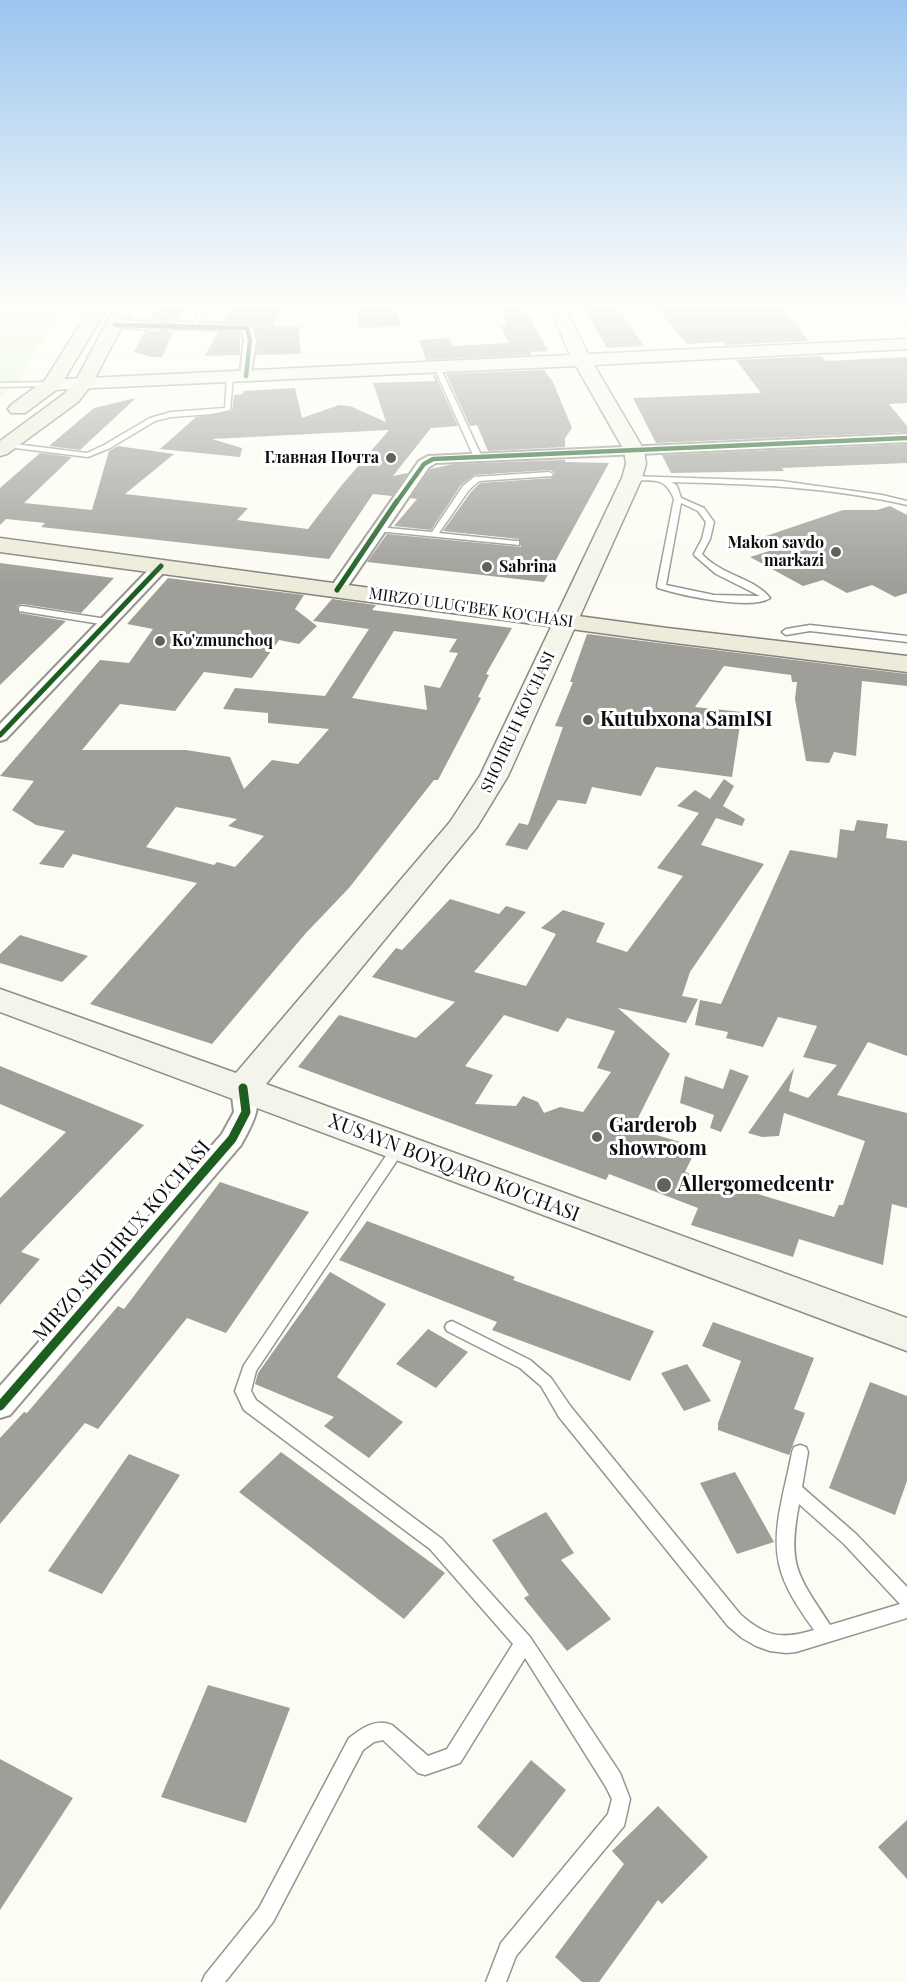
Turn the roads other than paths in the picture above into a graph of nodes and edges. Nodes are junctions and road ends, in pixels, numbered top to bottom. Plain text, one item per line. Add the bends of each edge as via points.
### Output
1 (31, 399) edge
2 (69, 399) edge
3 (231, 399) edge
4 (452, 399) edge
5 (605, 399) edge
6 (0, 423) edge
7 (907, 438) edge
8 (3, 448) edge
9 (634, 450) junction
10 (477, 455) junction
11 (549, 474) dead end
12 (632, 478) junction
13 (666, 481) junction
14 (678, 499) junction
15 (907, 503) edge
16 (377, 529) junction
17 (0, 532) edge
18 (434, 535) junction
19 (516, 543) dead end
20 (0, 545) edge
21 (161, 566) junction
22 (340, 584) junction
23 (22, 609) dead end
24 (570, 614) junction
25 (107, 622) junction
26 (786, 632) junction
27 (907, 639) edge
28 (907, 647) edge
29 (907, 664) edge
30 (0, 735) edge
31 (0, 1000) edge
32 (243, 1088) junction
33 (399, 1147) junction
34 (452, 1328) dead end
35 (907, 1335) edge
36 (0, 1406) edge
37 (800, 1452) dead end
38 (794, 1490) junction
39 (907, 1599) edge
40 (907, 1610) edge
41 (826, 1634) junction
42 (524, 1643) junction
43 (212, 1982) edge
44 (496, 1982) edge

1 - 6 main road
2 - 8 main road
3 - 8 lane via 228,409 215,413 163,416 138,425 88,455
4 - 10 lane
5 - 9 main road
7 - 9 street
9 - 10 street
9 - 12 main road, SHOHRUH KO'CHASI
10 - 16 street via 433,459 424,465
11 - 18 lane via 477,479 466,488
12 - 13 lane
12 - 24 main road, SHOHRUH KO'CHASI
13 - 14 lane via 673,486
13 - 15 lane via 781,483
14 - 14 lane via 661,586 739,599 766,598 703,561 698,554 710,522 695,504
16 - 18 lane
16 - 22 street
17 - 22 main road, MIRZO ULUG'BEK KO'CHASI
18 - 19 lane
20 - 21 main road, MIRZO ULUG'BEK KO'CHASI
21 - 22 main road, MIRZO ULUG'BEK KO'CHASI
21 - 25 street
22 - 24 main road, MIRZO ULUG'BEK KO'CHASI
23 - 25 lane
24 - 26 main road, MIRZO ULUG'BEK KO'CHASI
24 - 29 main road, MIRZO ULUG'BEK KO'CHASI
24 - 32 main road, SHOHRUH KO'CHASI via 480,801
25 - 30 street
26 - 27 lane via 810,627
26 - 28 main road, MIRZO ULUG'BEK KO'CHASI
31 - 32 main road, XUSAYN BOYQARO KO'CHASI
32 - 33 main road, XUSAYN BOYQARO KO'CHASI
32 - 36 street, MIRZO SHOHRUX KO'CHASI via 246,1112 232,1139
33 - 35 main road, XUSAYN BOYQARO KO'CHASI
33 - 42 lane via 249,1369 243,1391 250,1405 436,1544
34 - 41 lane via 525,1364 546,1383 587,1439 748,1633 780,1646
37 - 38 lane
38 - 39 lane via 850,1539
38 - 41 lane via 785,1544 787,1564
40 - 41 lane
42 - 43 lane via 453,1756 425,1766 386,1731 370,1733 356,1744 266,1915
42 - 44 lane via 614,1780 621,1799 617,1819 508,1950

